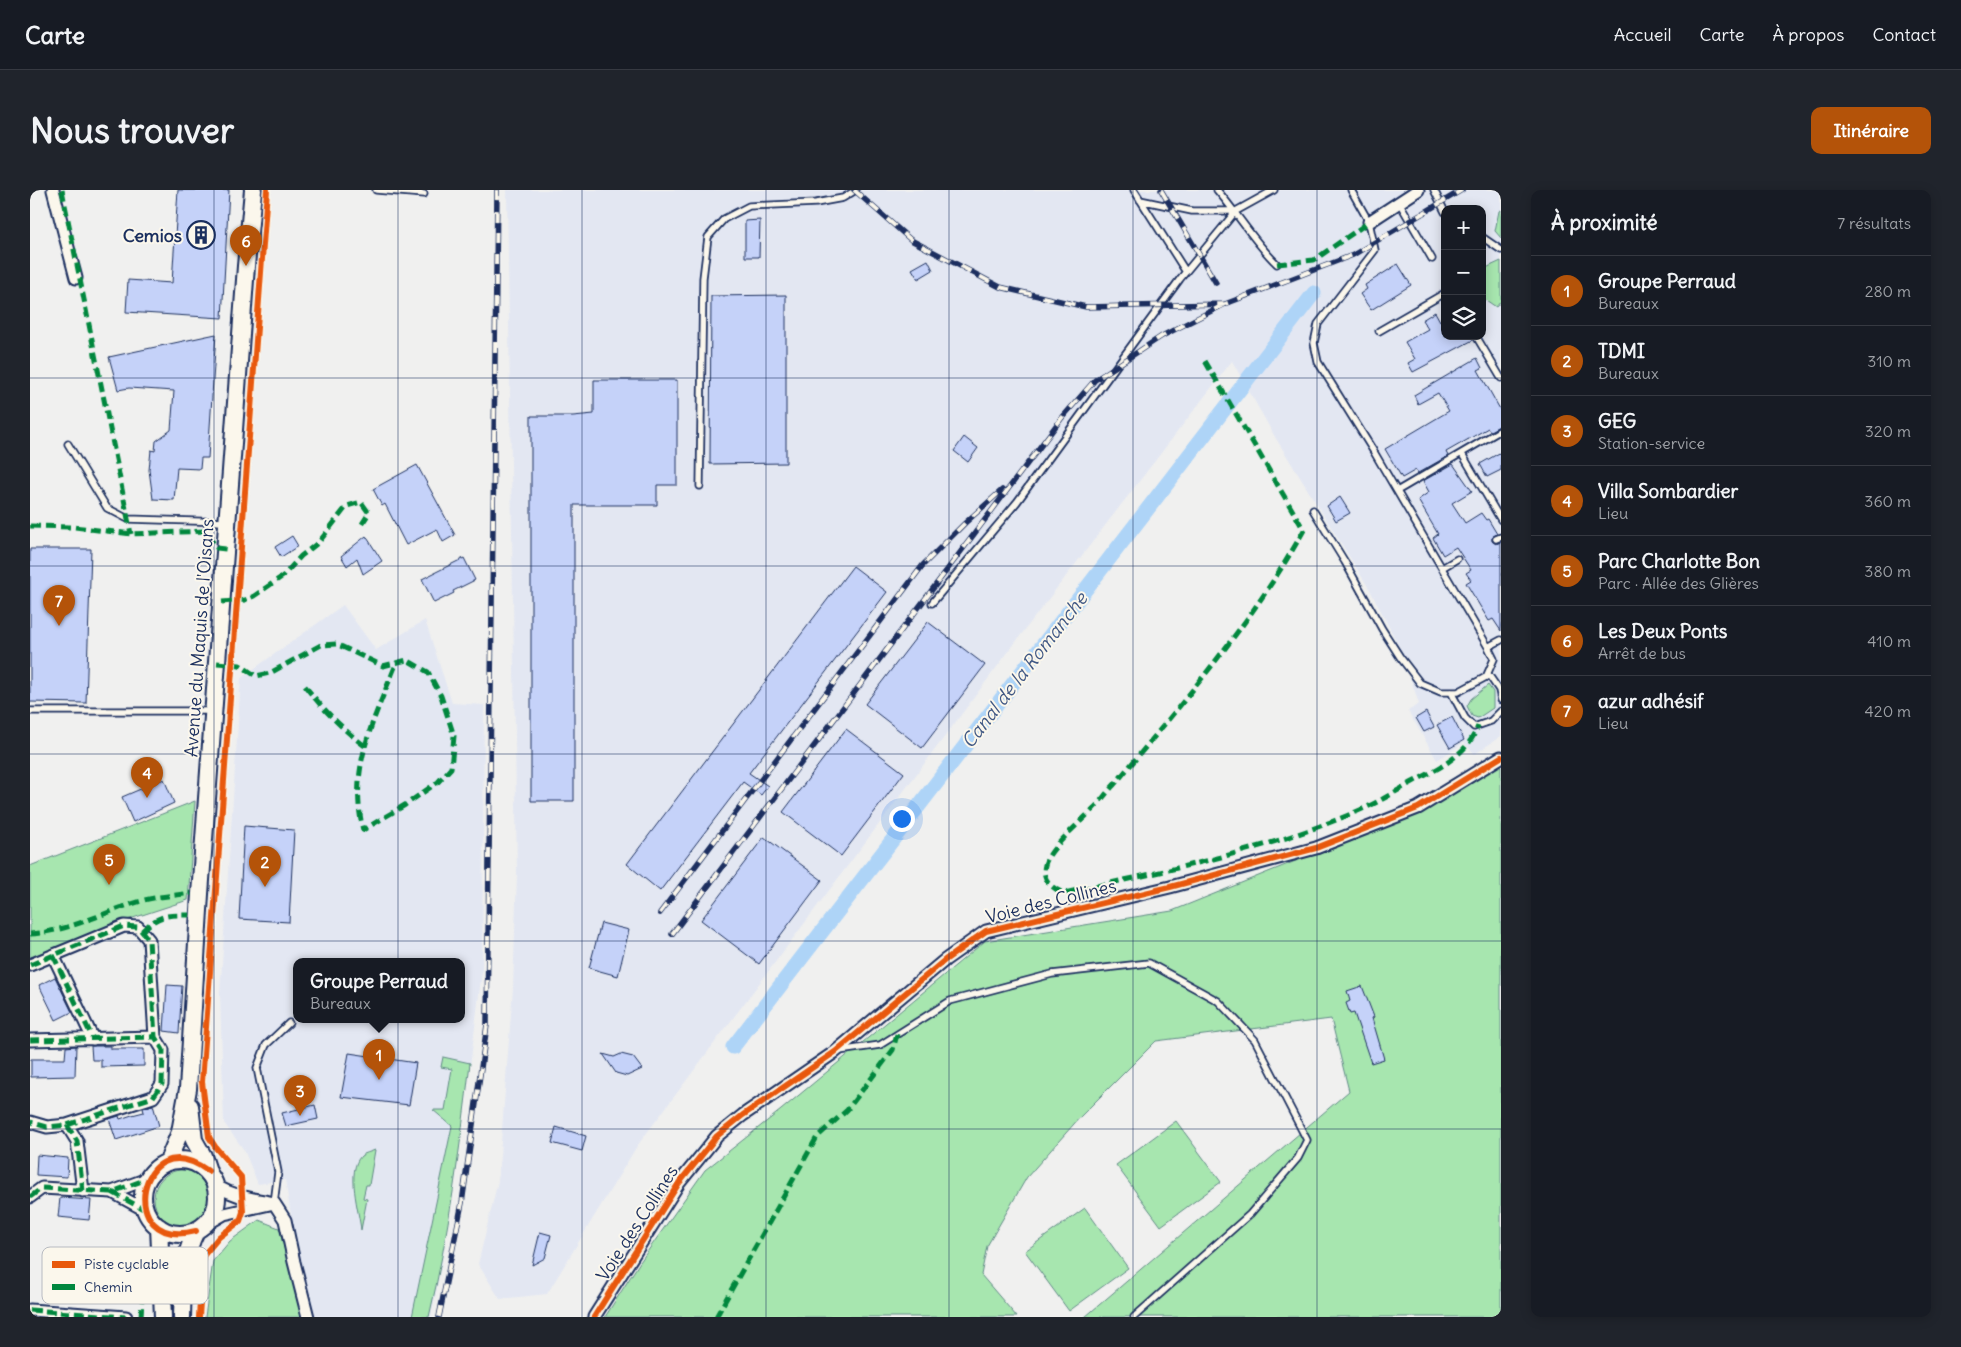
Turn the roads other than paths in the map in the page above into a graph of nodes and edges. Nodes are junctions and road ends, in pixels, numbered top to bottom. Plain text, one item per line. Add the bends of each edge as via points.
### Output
1 (53, 190) edge
2 (253, 190) edge
3 (376, 190) edge
4 (856, 190) edge
5 (1134, 190) edge
6 (1217, 190) edge
7 (1274, 190) edge
8 (1351, 190) edge
9 (1418, 190) edge
10 (1434, 190) edge
11 (424, 194) dead end
12 (1140, 200) junction
13 (1399, 202) junction
14 (1442, 205) edge
15 (1236, 211) junction
16 (1369, 222) junction
17 (1486, 240) edge
18 (1501, 250) edge
19 (1432, 259) dead end
20 (1276, 264) dead end
21 (1186, 272) junction
22 (76, 278) dead end
23 (1442, 295) edge
24 (1379, 331) dead end
25 (1478, 340) edge
26 (1501, 378) edge
27 (1501, 430) edge
28 (68, 444) dead end
29 (1462, 454) junction
30 (700, 486) dead end
31 (1397, 491) junction
32 (1313, 510) dead end
33 (1501, 520) edge
34 (228, 522) junction
35 (1458, 559) dead end
36 (1442, 568) junction
37 (932, 603) dead end
38 (1501, 640) edge
39 (1488, 647) junction
40 (1488, 674) junction
41 (1451, 692) junction
42 (1501, 700) edge
43 (30, 711) edge
44 (1501, 711) edge
45 (207, 712) junction
46 (1501, 757) edge
47 (53, 955) junction
48 (30, 965) edge
49 (289, 1023) dead end
50 (155, 1037) junction
51 (93, 1039) junction
52 (30, 1040) edge
53 (835, 1052) junction
54 (188, 1089) junction
55 (30, 1122) edge
56 (67, 1125) junction
57 (168, 1161) junction
58 (208, 1171) junction
59 (147, 1179) junction
60 (216, 1186) junction
61 (83, 1191) junction
62 (112, 1192) junction
63 (30, 1197) edge
64 (274, 1203) junction
65 (145, 1210) junction
66 (159, 1227) junction
67 (201, 1227) junction
68 (160, 1247) edge
69 (188, 1247) edge
70 (162, 1304) edge
71 (182, 1304) edge
72 (30, 1310) edge
73 (126, 1317) edge
74 (163, 1317) edge
75 (182, 1317) edge
76 (308, 1317) edge
77 (594, 1317) edge
78 (1134, 1317) edge

1 - 22 street
2 - 34 street, Avenue du Maquis de l'Oisans
3 - 11 lane
4 - 30 lane via 843,198 816,204 749,206 724,219 708,237 703,278
5 - 12 lane
6 - 15 lane
7 - 15 lane
8 - 16 lane
9 - 13 street
10 - 14 lane
12 - 15 lane via 1192,211
12 - 21 lane
13 - 16 street
13 - 19 lane
15 - 20 lane via 1262,250
15 - 21 lane
16 - 31 lane via 1375,250 1318,324 1314,343 1318,362
17 - 18 lane
21 - 37 lane via 1017,502
23 - 24 lane
25 - 26 lane
27 - 29 lane
28 - 34 lane via 107,508 121,515 128,518
29 - 31 lane
29 - 33 lane
31 - 36 lane
32 - 41 lane via 1400,658 1420,683 1441,692
34 - 45 street, Avenue du Maquis de l'Oisans
35 - 36 lane
36 - 39 lane
38 - 39 lane
39 - 40 lane via 1494,659
40 - 41 lane via 1458,692
40 - 42 lane via 1499,690
41 - 44 lane via 1465,718 1474,727 1491,721
43 - 45 lane
45 - 54 street, Avenue du Maquis de l'Oisans
46 - 53 street, Voie des Collines via 1418,808 1316,848 986,931 945,960
47 - 48 street
47 - 50 street via 124,926 138,927 150,940
47 - 51 street
49 - 64 lane via 266,1045 257,1068 278,1172
50 - 51 street
50 - 56 street via 162,1050 162,1084 153,1097
51 - 52 street
53 - 77 street, Voie des Collines via 717,1136 679,1183
53 - 78 lane via 880,1044 950,1001 1052,974 1149,963 1218,1001 1255,1040 1306,1140 1298,1158 1250,1214
54 - 57 street, Avenue du Maquis de l'Oisans via 180,1132
54 - 58 street, Avenue du Maquis de l'Oisans via 194,1140
55 - 56 street via 47,1127
56 - 61 street via 76,1141
57 - 58 street via 196,1162
57 - 59 street
58 - 60 street
59 - 62 street
59 - 65 street via 143,1194
60 - 64 street via 243,1198
60 - 67 street via 218,1199 214,1213
61 - 62 street
61 - 63 street via 42,1188
62 - 65 street
64 - 67 street via 224,1214
64 - 76 street via 285,1220
65 - 66 street
66 - 67 street via 177,1234
66 - 68 street
67 - 69 street
70 - 74 street
71 - 75 street
72 - 73 street

